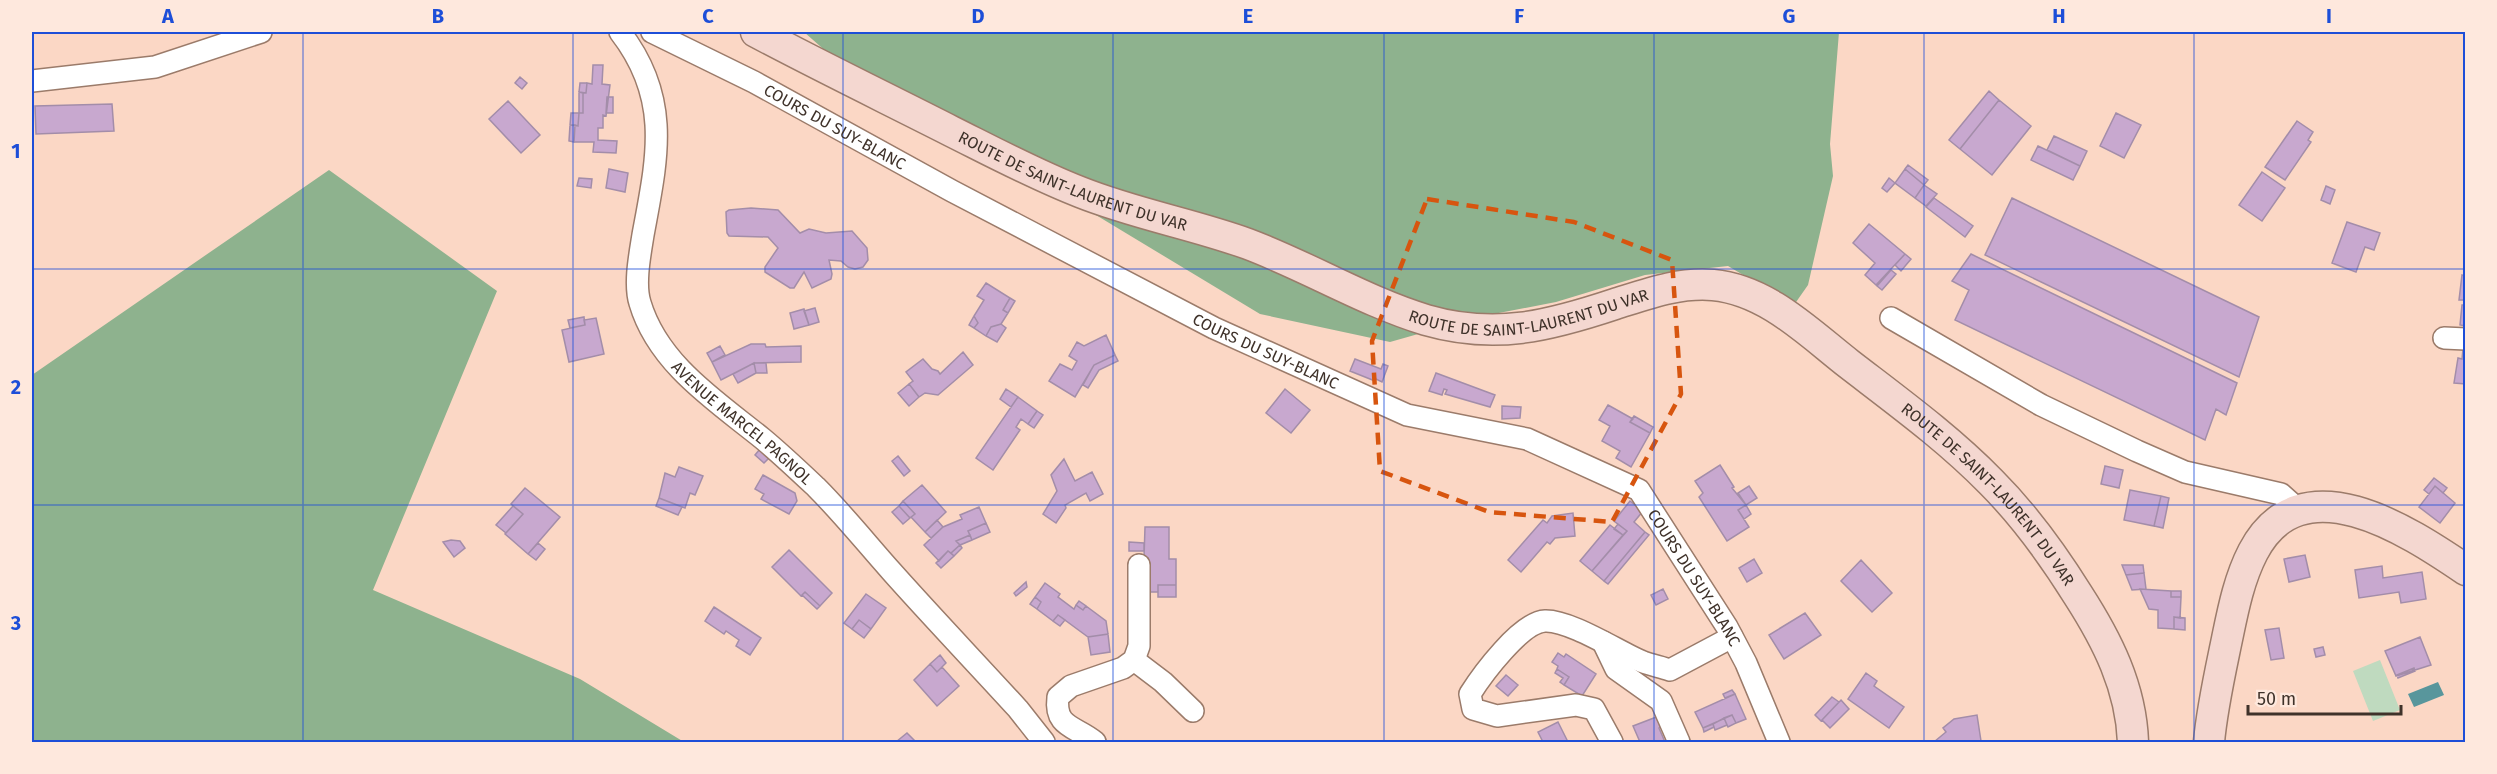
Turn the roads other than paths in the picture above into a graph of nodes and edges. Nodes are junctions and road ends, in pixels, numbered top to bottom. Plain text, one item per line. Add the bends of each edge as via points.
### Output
1 (261, 32) edge
2 (620, 32) edge
3 (652, 32) edge
4 (756, 32) edge
5 (32, 81) edge
6 (1891, 318) dead end
7 (2444, 338) dead end
8 (2466, 339) edge
9 (2308, 509) junction
10 (1139, 565) dead end
11 (2466, 570) edge
12 (1732, 637) junction
13 (1603, 642) junction
14 (1134, 660) junction
15 (1193, 711) dead end
16 (1044, 742) edge
17 (1095, 742) edge
18 (1612, 742) edge
19 (1679, 742) edge
20 (1779, 742) edge
21 (2133, 742) edge
22 (2209, 742) edge

1 - 5 street via 155,67
2 - 16 street, AVENUE MARCEL PAGNOL via 647,81 656,111 656,162 639,262 639,302 653,331 672,360 710,399 818,488
3 - 12 street, COURS DU SUY-BLANC via 754,82 1214,328 1407,415 1527,440 1639,490
4 - 21 main road, ROUTE DE SAINT-LAURENT DU VAR via 1079,192 1247,244 1377,303 1431,321 1486,331 1541,326 1656,291 1694,284 1727,287 1760,299 1804,328 1934,431 1977,467 2010,502 2061,568 2107,643 2125,689
6 - 9 street via 2041,405 2137,451 2185,472 2281,494
7 - 8 street
9 - 11 main road via 2349,509 2388,522
9 - 22 main road via 2284,517 2268,531 2245,569 2228,633
10 - 14 street via 1139,646
12 - 13 street via 1670,670 1643,662
12 - 20 street, COURS DU SUY-BLANC
13 - 18 street via 1570,627 1544,621 1527,629 1504,649 1470,694 1473,709 1497,716 1576,705 1593,710
13 - 19 street via 1616,669 1661,701
14 - 15 street
14 - 17 street via 1123,668 1071,686 1058,697 1056,711 1064,724

